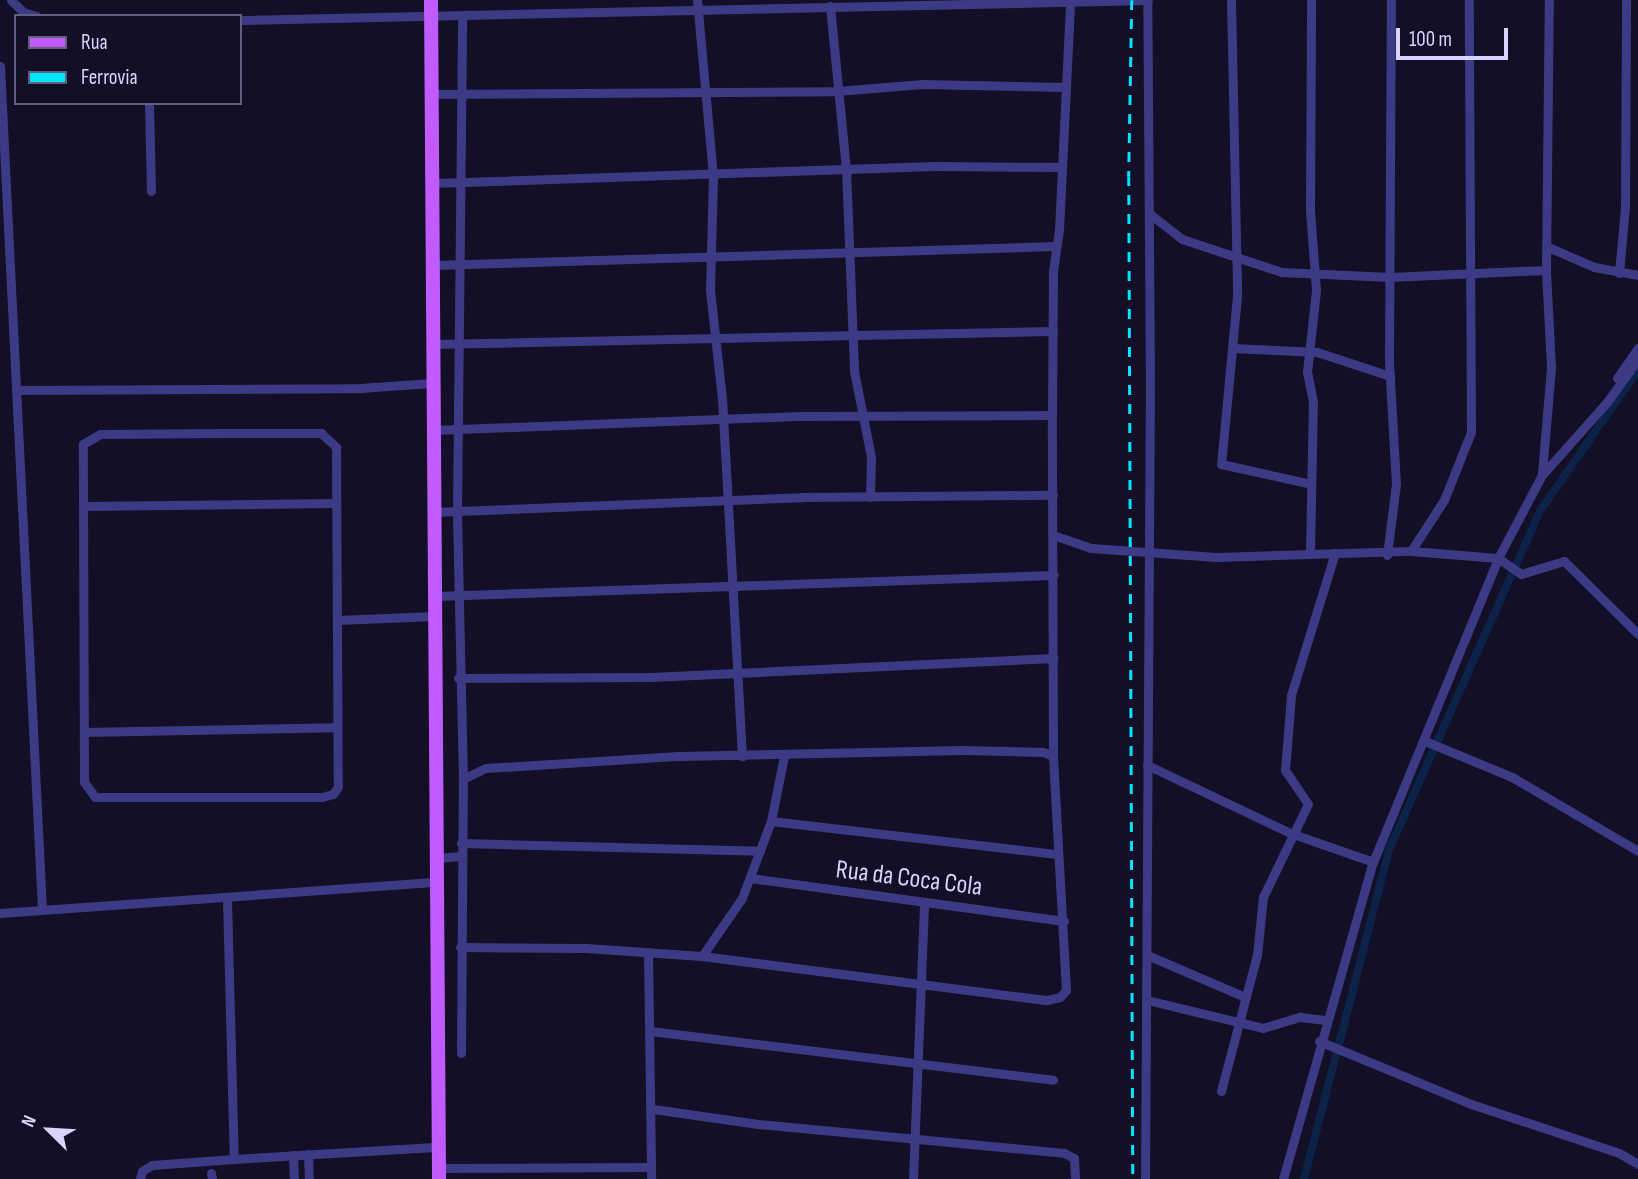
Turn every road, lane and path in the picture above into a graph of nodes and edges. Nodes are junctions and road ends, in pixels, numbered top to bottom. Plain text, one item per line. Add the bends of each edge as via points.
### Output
1 (11, 0) edge
2 (536, 0) edge
3 (623, 0) edge
4 (1231, 0) edge
5 (1311, 0) edge
6 (1391, 0) edge
7 (1469, 0) edge
8 (1549, 0) edge
9 (1626, 0) edge
10 (1148, 1) edge
11 (902, 2) edge
12 (1070, 2) junction
13 (796, 3) edge
14 (697, 4) edge
15 (830, 6) junction
16 (431, 8) edge
17 (622, 10) junction
18 (536, 13) junction
19 (30, 14) edge
20 (462, 15) junction
21 (242, 20) edge
22 (0, 66) edge
23 (1065, 87) junction
24 (837, 90) junction
25 (703, 92) junction
26 (433, 94) junction
27 (461, 95) junction
28 (149, 105) edge
29 (1062, 167) junction
30 (846, 169) junction
31 (713, 176) junction
32 (433, 183) junction
33 (460, 183) junction
34 (150, 191) dead end
35 (1150, 214) junction
36 (1056, 246) junction
37 (1548, 247) junction
38 (850, 252) junction
39 (711, 258) junction
40 (1236, 260) junction
41 (460, 264) junction
42 (434, 265) junction
43 (1546, 270) junction
44 (1619, 273) junction
45 (1469, 274) junction
46 (1638, 275) edge
47 (1316, 277) junction
48 (1390, 277) junction
49 (1053, 331) junction
50 (853, 334) junction
51 (718, 337) junction
52 (460, 340) junction
53 (433, 344) junction
54 (1232, 348) junction
55 (1638, 348) edge
56 (1308, 351) junction
57 (0, 359) edge
58 (12, 359) junction
59 (1638, 359) edge
60 (1390, 376) junction
61 (432, 383) junction
62 (19, 390) junction
63 (1607, 402) junction
64 (1052, 415) junction
65 (864, 417) junction
66 (722, 419) junction
67 (458, 428) junction
68 (433, 430) junction
69 (1542, 475) junction
70 (1311, 484) junction
71 (1053, 495) junction
72 (870, 497) junction
73 (726, 501) junction
74 (334, 503) junction
75 (83, 506) junction
76 (457, 511) junction
77 (433, 512) junction
78 (1053, 535) junction
79 (1148, 551) junction
80 (1411, 551) junction
81 (1310, 553) junction
82 (1335, 553) junction
83 (1387, 555) junction
84 (1498, 558) junction
85 (1054, 575) junction
86 (731, 585) junction
87 (435, 596) junction
88 (457, 596) junction
89 (434, 616) junction
90 (338, 620) junction
91 (1638, 634) edge
92 (1054, 658) junction
93 (737, 673) junction
94 (458, 678) junction
95 (336, 727) junction
96 (84, 732) junction
97 (1425, 741) junction
98 (742, 756) junction
99 (784, 756) junction
100 (1053, 756) junction
101 (1147, 765) junction
102 (463, 779) junction
103 (771, 821) junction
104 (1293, 834) junction
105 (461, 843) junction
106 (760, 851) junction
107 (1638, 851) edge
108 (1057, 854) junction
109 (461, 856) junction
110 (436, 858) junction
111 (1373, 862) junction
112 (750, 878) junction
113 (437, 881) junction
114 (227, 899) junction
115 (925, 902) junction
116 (42, 910) junction
117 (0, 914) edge
118 (1064, 921) junction
119 (460, 947) junction
120 (649, 951) junction
121 (1147, 955) junction
122 (702, 956) junction
123 (921, 986) junction
124 (1245, 997) junction
125 (1147, 1000) junction
126 (1325, 1020) junction
127 (1238, 1022) junction
128 (650, 1031) junction
129 (1319, 1041) junction
130 (461, 1053) dead end
131 (919, 1061) junction
132 (1053, 1080) dead end
133 (1221, 1091) dead end
134 (653, 1109) junction
135 (915, 1141) junction
136 (439, 1147) junction
137 (308, 1154) junction
138 (293, 1155) junction
139 (233, 1158) junction
140 (1638, 1164) edge
141 (651, 1167) junction
142 (505, 1168) junction
143 (439, 1173) edge
144 (140, 1179) edge
145 (293, 1179) edge
146 (309, 1179) edge
147 (504, 1179) edge
148 (652, 1179) edge
149 (913, 1179) edge
150 (1075, 1179) edge
151 (1145, 1179) edge
152 (1283, 1179) edge

1 - 19 street
2 - 18 street
3 - 17 street
4 - 40 street
5 - 47 street via 1310,210
6 - 48 street
7 - 45 street
8 - 37 street
9 - 44 street via 1625,207
10 - 12 street
10 - 35 street
11 - 12 street
11 - 15 street
12 - 23 street
13 - 14 street
13 - 15 street
14 - 17 street
14 - 25 street
15 - 24 street
16 - 20 street
16 - 21 street
16 - 26 main road
17 - 18 street
18 - 20 street
20 - 27 street
22 - 58 street
23 - 24 street via 923,84
23 - 29 street
24 - 25 street
24 - 30 street
25 - 27 street
25 - 31 street
26 - 27 street
26 - 32 main road
27 - 33 street
28 - 34 street
29 - 30 street
29 - 36 street
30 - 31 street
30 - 38 street
31 - 33 street
31 - 39 street
32 - 33 street
32 - 42 main road
33 - 41 street
35 - 40 street via 1182,239
35 - 79 street
36 - 38 street
36 - 49 street
37 - 43 street
37 - 44 street
38 - 39 street
38 - 50 street
39 - 41 street
39 - 51 street via 710,290
40 - 47 street
40 - 54 street
41 - 42 street
41 - 52 street
42 - 53 main road
43 - 45 street
43 - 69 street via 1551,367
44 - 46 street
45 - 48 street
45 - 80 street via 1471,432 1444,500
47 - 48 street
47 - 56 street
48 - 60 street
49 - 50 street
49 - 64 street
50 - 51 street
50 - 65 street via 854,371
51 - 52 street
51 - 66 street
52 - 53 street
52 - 67 street
53 - 61 main road
54 - 56 street
54 - 70 street via 1221,466
55 - 63 street
56 - 60 street
56 - 70 street via 1313,402
57 - 58 street
58 - 62 street
59 - 63 street
60 - 83 street via 1396,484
61 - 62 street via 359,388
61 - 68 main road
62 - 116 street
63 - 69 street
64 - 65 street
64 - 71 street
65 - 66 street
65 - 72 street via 871,457
66 - 67 street
66 - 73 street
67 - 68 street
67 - 76 street
68 - 77 main road
69 - 84 street
70 - 81 street
71 - 72 street
71 - 78 street
72 - 73 street
73 - 76 street
73 - 86 street
74 - 75 street
74 - 75 street via 336,447 326,435 167,433 87,438 82,449
74 - 90 street
75 - 96 street
76 - 77 street
76 - 88 street
77 - 87 main road
78 - 79 street via 1091,548
78 - 85 street
79 - 81 street via 1216,557
79 - 101 street
80 - 83 street
80 - 84 street
81 - 82 street
82 - 83 street
82 - 104 street via 1291,695 1285,770 1308,804
84 - 91 street via 1524,574 1567,562
84 - 97 street
85 - 86 street
85 - 92 street
86 - 88 street
86 - 93 street
87 - 88 street
87 - 89 main road
88 - 94 street
89 - 90 street
89 - 110 main road
90 - 95 street
92 - 93 street
92 - 100 street
93 - 94 street
93 - 98 street
94 - 102 street
95 - 96 street
95 - 96 street via 338,786 333,794 321,797 99,799 84,782
97 - 107 street via 1511,777
97 - 111 street
98 - 99 street
98 - 102 street via 541,763 486,768
99 - 100 street via 963,750 1043,751
99 - 103 street
100 - 108 street
101 - 104 street
101 - 121 street
102 - 105 street
103 - 106 street
103 - 108 street
104 - 111 street
104 - 124 street via 1263,897 1257,955
105 - 106 street
105 - 109 street
106 - 112 street
108 - 118 street
109 - 110 street
109 - 119 street
110 - 113 main road
111 - 126 street
112 - 115 street, Rua da Coca Cola
112 - 122 street via 736,911
113 - 114 street
113 - 136 main road
114 - 116 street
114 - 139 street
115 - 118 street, Rua da Coca Cola
115 - 123 street
116 - 117 street
118 - 123 street via 1066,990 1060,997 1047,1000
119 - 120 street
119 - 130 street
120 - 122 street
120 - 128 street
121 - 124 street
121 - 125 street
122 - 123 street
123 - 131 street
124 - 127 street
125 - 127 street
125 - 151 street
126 - 127 street via 1295,1018 1270,1028
126 - 129 street
127 - 133 street
128 - 131 street
128 - 134 street
129 - 140 street via 1490,1111 1619,1153
129 - 152 street
131 - 132 street
131 - 135 street
134 - 135 street
134 - 141 street
135 - 149 street
135 - 150 street via 1064,1153 1074,1158
136 - 137 street
136 - 143 main road
137 - 138 street
137 - 146 street
138 - 139 street
138 - 145 street
139 - 144 street via 152,1165 142,1171
141 - 142 street
141 - 148 street
142 - 143 street
142 - 147 street

